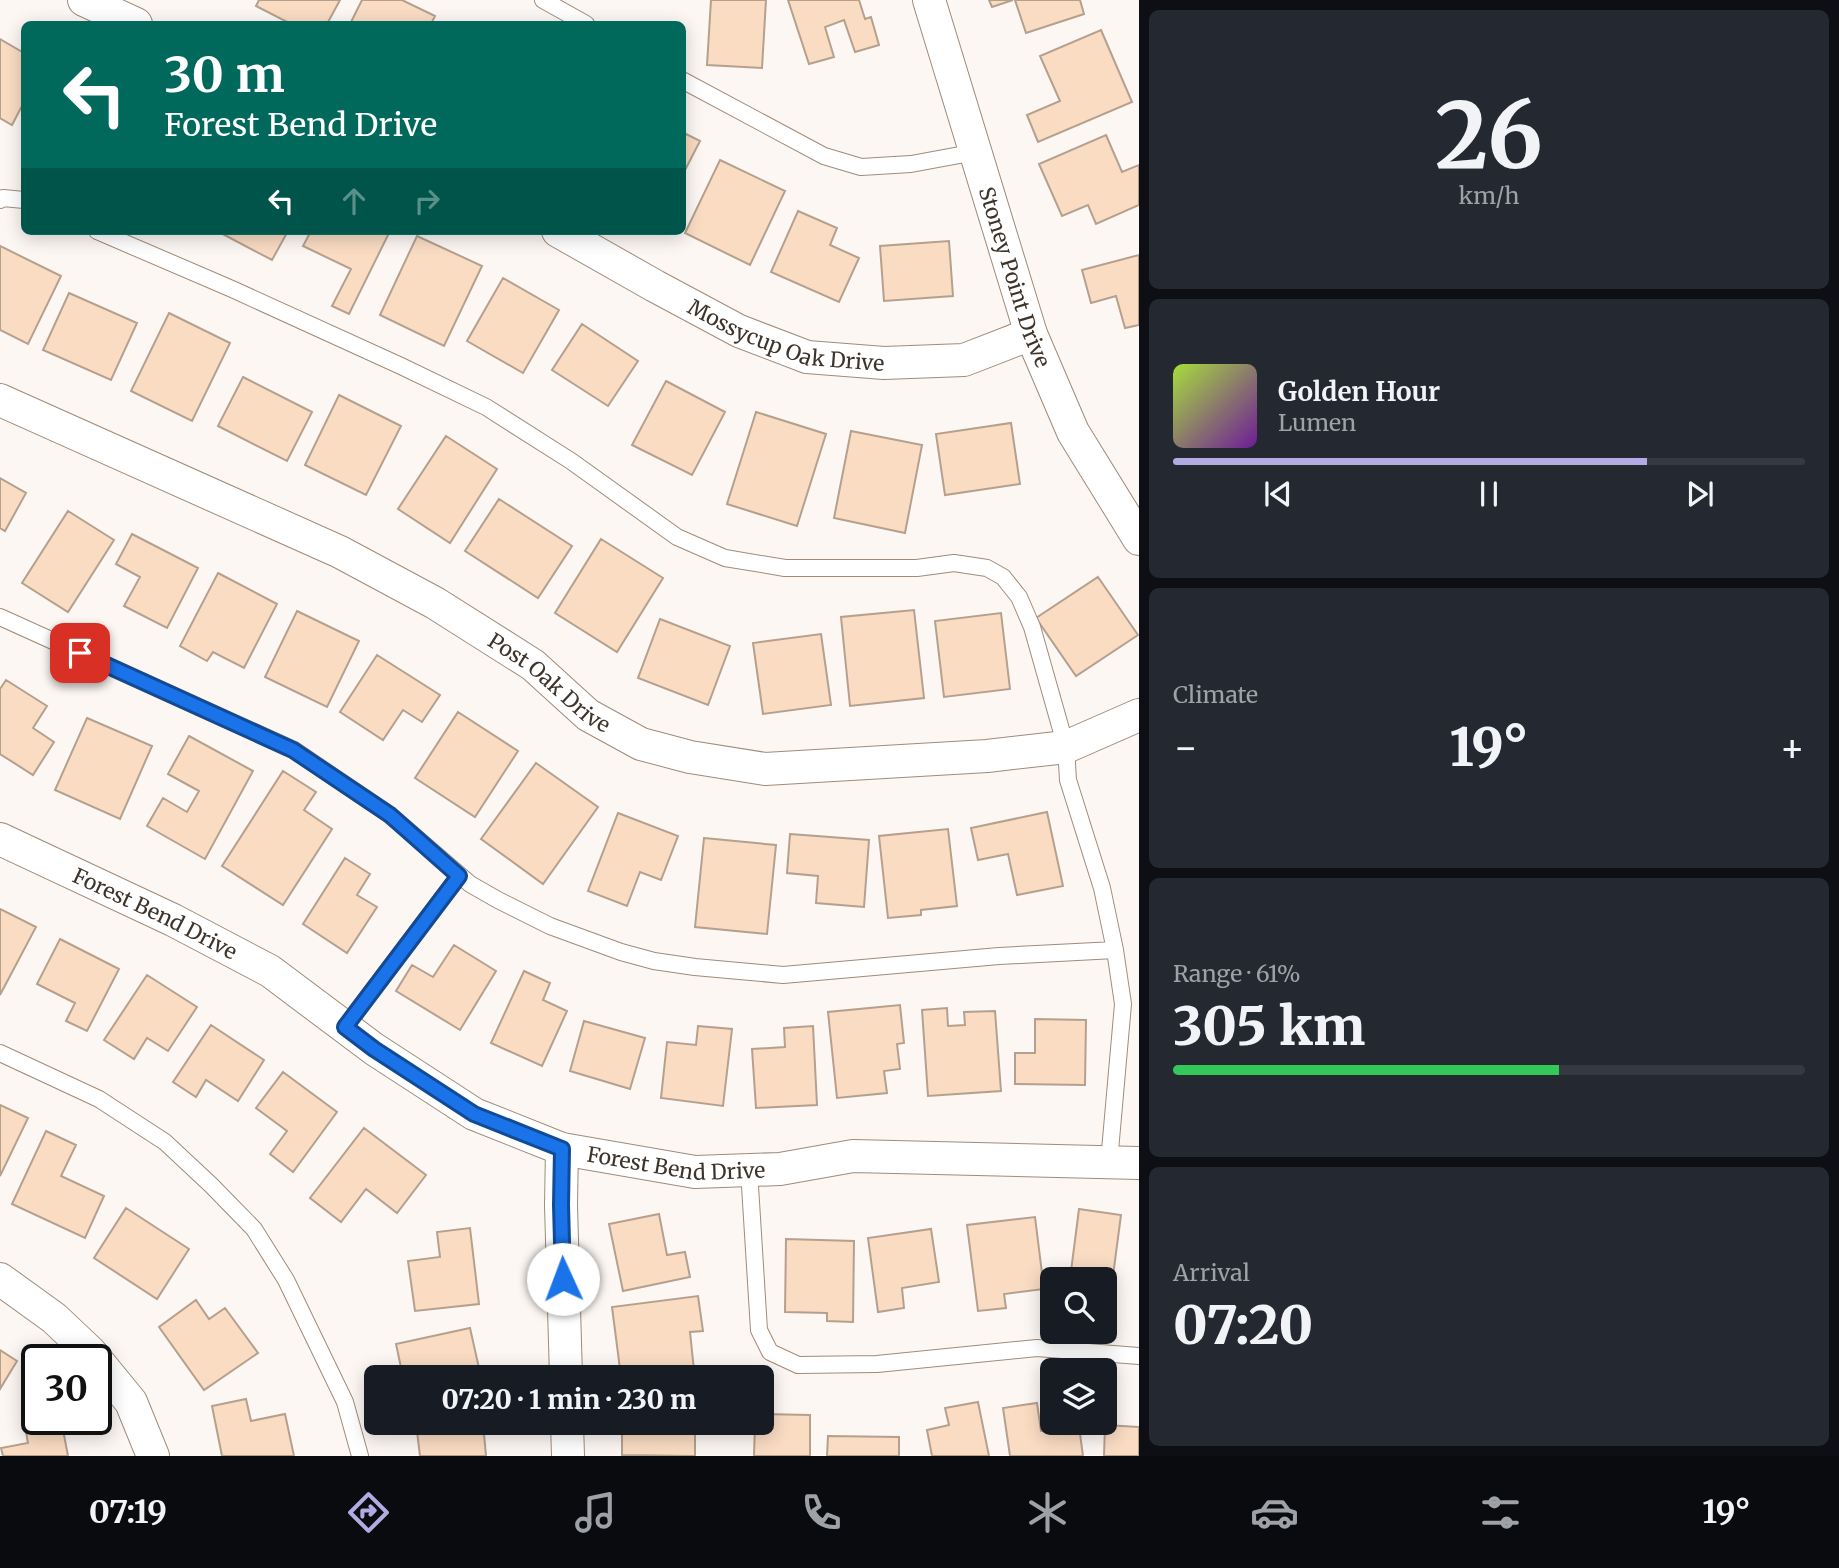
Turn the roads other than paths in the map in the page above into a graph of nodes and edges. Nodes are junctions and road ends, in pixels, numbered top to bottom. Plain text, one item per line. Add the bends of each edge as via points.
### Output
1 (84, 0) edge
2 (543, 0) edge
3 (929, 0) edge
4 (130, 21) edge
5 (581, 21) edge
6 (686, 82) edge
7 (976, 152) junction
8 (0, 200) edge
9 (21, 200) edge
10 (106, 235) edge
11 (565, 235) edge
12 (1031, 334) junction
13 (0, 400) edge
14 (1139, 539) edge
15 (0, 617) edge
16 (1139, 715) edge
17 (1066, 747) junction
18 (0, 839) edge
19 (459, 876) junction
20 (1115, 950) junction
21 (345, 1027) junction
22 (0, 1053) edge
23 (562, 1149) junction
24 (1124, 1163) edge
25 (749, 1170) junction
26 (0, 1279) edge
27 (1139, 1356) edge
28 (566, 1365) edge
29 (567, 1435) edge
30 (153, 1456) edge
31 (360, 1456) edge
32 (568, 1456) edge

1 - 4 street
2 - 5 lane
3 - 7 street, Stoney Point Drive
6 - 7 lane via 824,156 861,167
7 - 12 street, Stoney Point Drive
8 - 9 lane
10 - 17 lane via 486,407 677,537 725,558 785,568 954,564 987,568 1003,577 1019,597
11 - 12 street, Mossycup Oak Drive via 739,331 807,358 884,363 964,360
12 - 14 street, Stoney Point Drive via 1073,432
13 - 17 street, Post Oak Drive via 340,552 411,590 533,665 588,715 641,744 765,769
15 - 19 lane via 293,750 390,815
16 - 17 street, Post Oak Drive
17 - 20 lane via 1068,780 1102,888
18 - 21 street, Forest Bend Drive via 270,971
19 - 20 lane via 551,926 654,961 695,967 783,975
19 - 21 lane
20 - 24 lane via 1124,1004
21 - 23 street, Forest Bend Drive via 474,1114
22 - 31 lane via 99,1099 165,1142 254,1229 286,1280 345,1402
23 - 25 street, Forest Bend Drive via 695,1172
23 - 28 street
24 - 25 street, Forest Bend Drive via 853,1156
25 - 27 lane via 759,1330 770,1352 798,1364 877,1364 1037,1348
26 - 30 street via 54,1318 90,1352 131,1402
29 - 32 street

